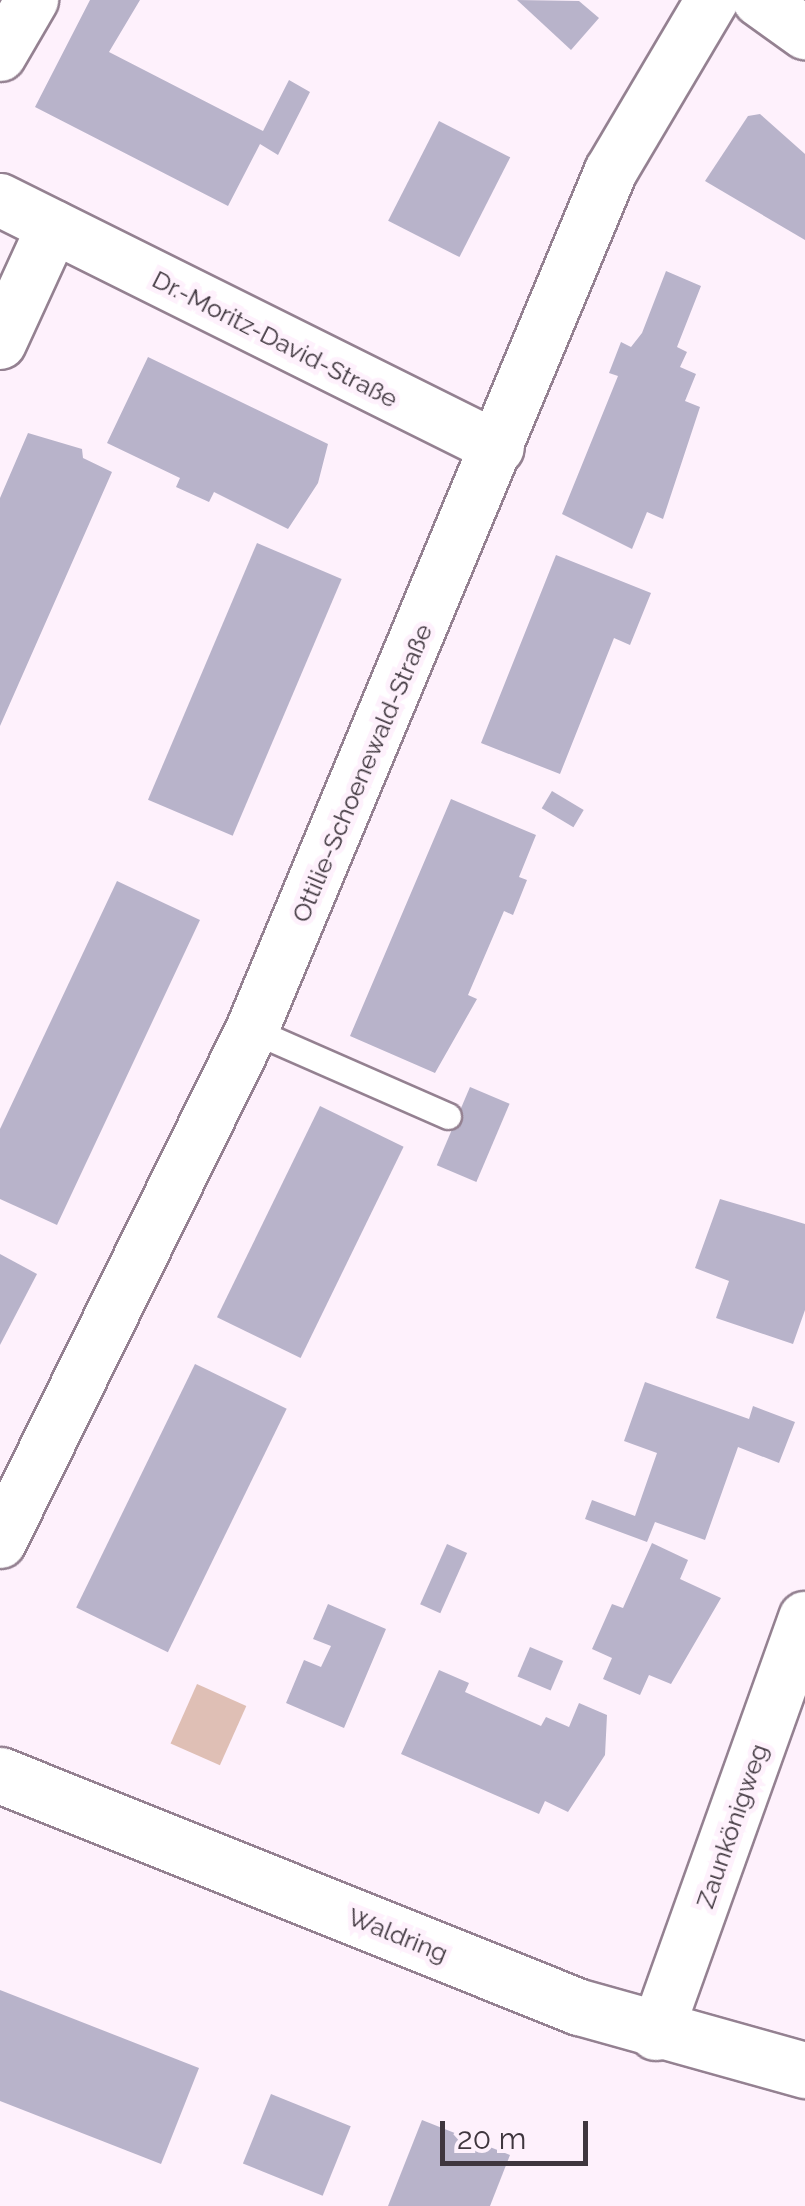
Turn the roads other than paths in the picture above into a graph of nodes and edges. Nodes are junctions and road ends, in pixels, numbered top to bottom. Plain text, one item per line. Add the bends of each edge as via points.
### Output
1 (32, 0) edge
2 (712, 0) edge
3 (760, 0) edge
4 (805, 34) edge
5 (0, 55) edge
6 (0, 200) edge
7 (53, 227) junction
8 (0, 344) edge
9 (498, 448) junction
10 (252, 1030) junction
11 (448, 1116) dead end
12 (0, 1542) edge
13 (805, 1618) edge
14 (0, 1775) edge
15 (656, 2034) junction
16 (805, 2070) edge

1 - 5 street
2 - 9 street, Ottilie-Schoenewald-Straße via 611,171
3 - 4 street
6 - 7 street, Dr.-Moritz-David-Straße
7 - 8 street
7 - 9 street, Dr.-Moritz-David-Straße
9 - 10 street, Ottilie-Schoenewald-Straße
10 - 11 lane
10 - 12 street, Ottilie-Schoenewald-Straße
13 - 15 street, Zaunkönigweg
14 - 15 street, Waldring
15 - 16 street, Waldring

